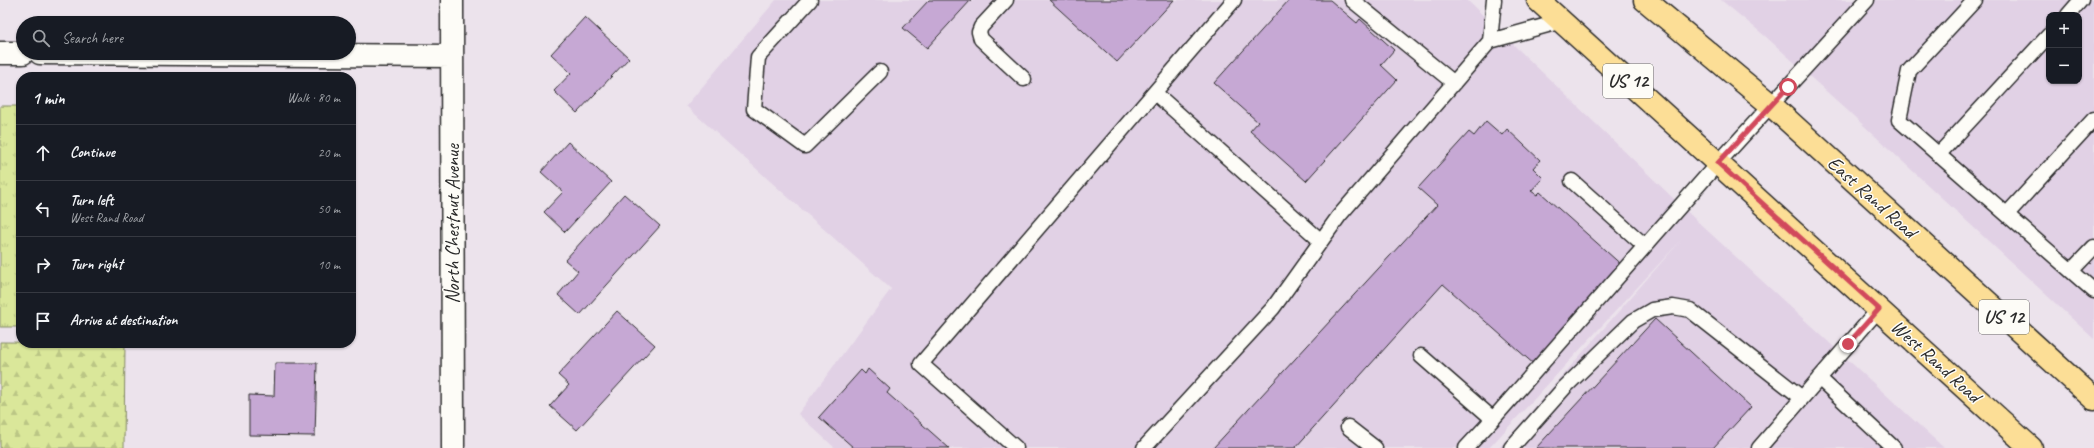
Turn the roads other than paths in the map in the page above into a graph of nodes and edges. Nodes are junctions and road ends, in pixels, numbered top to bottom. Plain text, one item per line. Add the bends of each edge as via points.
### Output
1 (452, 0) edge
2 (810, 0) edge
3 (1006, 0) edge
4 (1234, 0) edge
5 (1352, 0) edge
6 (1494, 0) edge
7 (1538, 0) edge
8 (1645, 0) edge
9 (1867, 0) edge
10 (1975, 0) edge
11 (2082, 0) edge
12 (2071, 12) edge
13 (1562, 21) junction
14 (2046, 38) edge
15 (1490, 41) junction
16 (0, 53) edge
17 (16, 53) edge
18 (356, 55) edge
19 (452, 56) junction
20 (880, 72) dead end
21 (1024, 78) dead end
22 (1454, 83) junction
23 (1155, 92) junction
24 (1771, 105) junction
25 (2094, 119) edge
26 (1939, 154) junction
27 (1718, 163) junction
28 (1572, 181) dead end
29 (2007, 214) junction
30 (1321, 241) junction
31 (1645, 246) junction
32 (2094, 246) edge
33 (2071, 271) junction
34 (2094, 291) edge
35 (1879, 309) junction
36 (1421, 356) dead end
37 (1820, 378) junction
38 (1802, 398) junction
39 (2094, 399) edge
40 (1493, 419) junction
41 (1348, 426) dead end
42 (453, 448) edge
43 (1016, 448) edge
44 (1144, 448) edge
45 (1375, 448) edge
46 (1466, 448) edge
47 (1511, 448) edge
48 (1759, 448) edge
49 (1894, 448) edge
50 (2031, 448) edge

1 - 19 street, North Chestnut Avenue
2 - 20 lane via 758,57 754,109 805,146
3 - 21 lane via 981,27 981,39
4 - 23 lane
5 - 22 lane
6 - 15 lane
7 - 13 main road, West Rand Road / US 12
8 - 24 main road, East Rand Road / US 12
9 - 24 lane
10 - 26 lane via 1909,71 1899,120
11 - 12 lane
13 - 15 lane
13 - 27 main road, West Rand Road / US 12
14 - 26 lane
15 - 22 lane
16 - 17 street
18 - 19 street
19 - 42 street, North Chestnut Avenue
22 - 30 lane via 1339,216
23 - 30 lane
23 - 43 lane via 922,364
24 - 27 lane
24 - 39 main road, East Rand Road / US 12
25 - 29 lane
26 - 29 lane
27 - 31 lane
27 - 35 main road, West Rand Road / US 12
28 - 31 lane
29 - 33 lane
30 - 44 lane via 1273,308
31 - 40 lane
32 - 33 lane
33 - 34 lane
35 - 37 lane
35 - 50 main road, West Rand Road / US 12
36 - 40 lane
37 - 38 lane
37 - 49 lane
38 - 47 lane via 1690,310 1672,306 1652,310 1633,321 1565,386
38 - 48 lane
40 - 46 lane
41 - 45 lane

